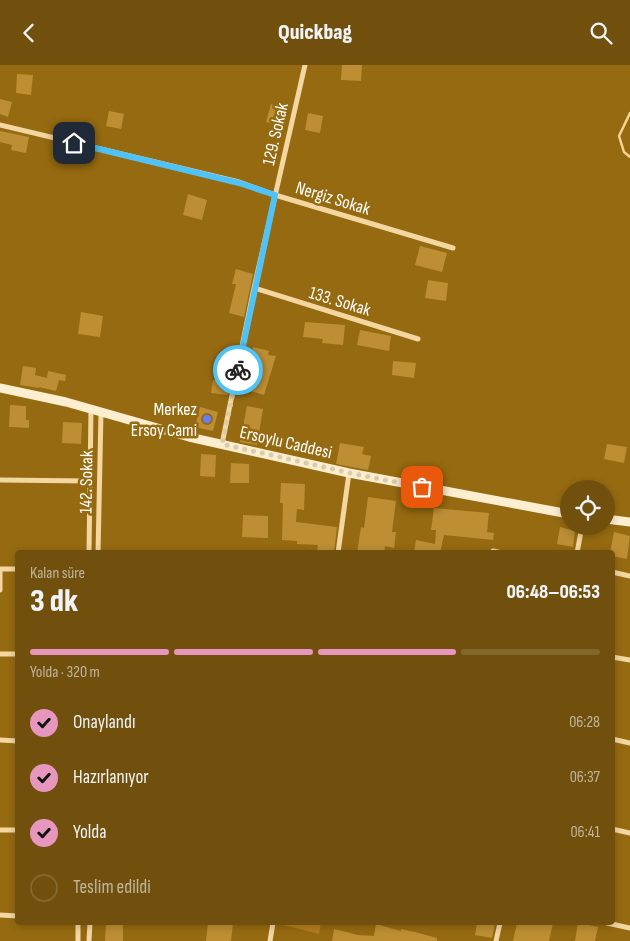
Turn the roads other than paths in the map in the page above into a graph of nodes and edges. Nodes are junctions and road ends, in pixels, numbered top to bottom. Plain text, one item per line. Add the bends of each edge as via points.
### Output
1 (305, 65) edge
2 (0, 125) edge
3 (275, 195) junction
4 (454, 248) dead end
5 (254, 289) junction
6 (418, 339) dead end
7 (2, 387) edge
8 (91, 409) junction
9 (101, 413) junction
10 (222, 444) junction
11 (350, 473) junction
12 (0, 479) edge
13 (90, 481) junction
14 (560, 512) edge
15 (615, 520) edge
16 (630, 521) edge
17 (580, 535) edge
18 (89, 550) edge
19 (98, 550) edge
20 (338, 550) edge
21 (578, 550) edge
22 (0, 569) edge
23 (15, 569) edge
24 (615, 573) edge
25 (630, 576) edge
26 (0, 590) edge
27 (0, 654) edge
28 (15, 655) edge
29 (615, 658) edge
30 (630, 660) edge
31 (0, 740) edge
32 (615, 740) edge
33 (15, 741) edge
34 (630, 743) edge
35 (0, 830) edge
36 (15, 830) edge
37 (615, 830) edge
38 (630, 833) edge
39 (0, 915) edge
40 (15, 915) edge
41 (615, 924) edge
42 (78, 925) edge
43 (90, 925) edge
44 (273, 925) edge
45 (500, 925) edge
46 (630, 927) edge
47 (78, 941) edge
48 (89, 941) edge
49 (270, 941) edge
50 (496, 941) edge

1 - 3 street, 129. Sokak
2 - 3 street, Nergiz Sokak via 239,183
3 - 4 street, Nergiz Sokak
3 - 5 street, 129. Sokak
5 - 6 street, 133. Sokak
5 - 10 street, 129. Sokak
7 - 8 street, Ersoylu Caddesi
8 - 9 street, Ersoylu Caddesi
8 - 13 street
9 - 10 street, Ersoylu Caddesi
9 - 19 street, 142. Sokak
10 - 11 street, Ersoylu Caddesi
11 - 14 street, Ersoylu Caddesi
11 - 20 street
12 - 13 street
13 - 18 street
15 - 16 street
17 - 21 street
22 - 23 street
22 - 26 street
24 - 25 street
27 - 28 street
29 - 30 street
31 - 33 street
32 - 34 street
35 - 36 street
37 - 38 street
39 - 40 street
41 - 46 street
42 - 47 street
43 - 48 street
44 - 49 street
45 - 50 street

